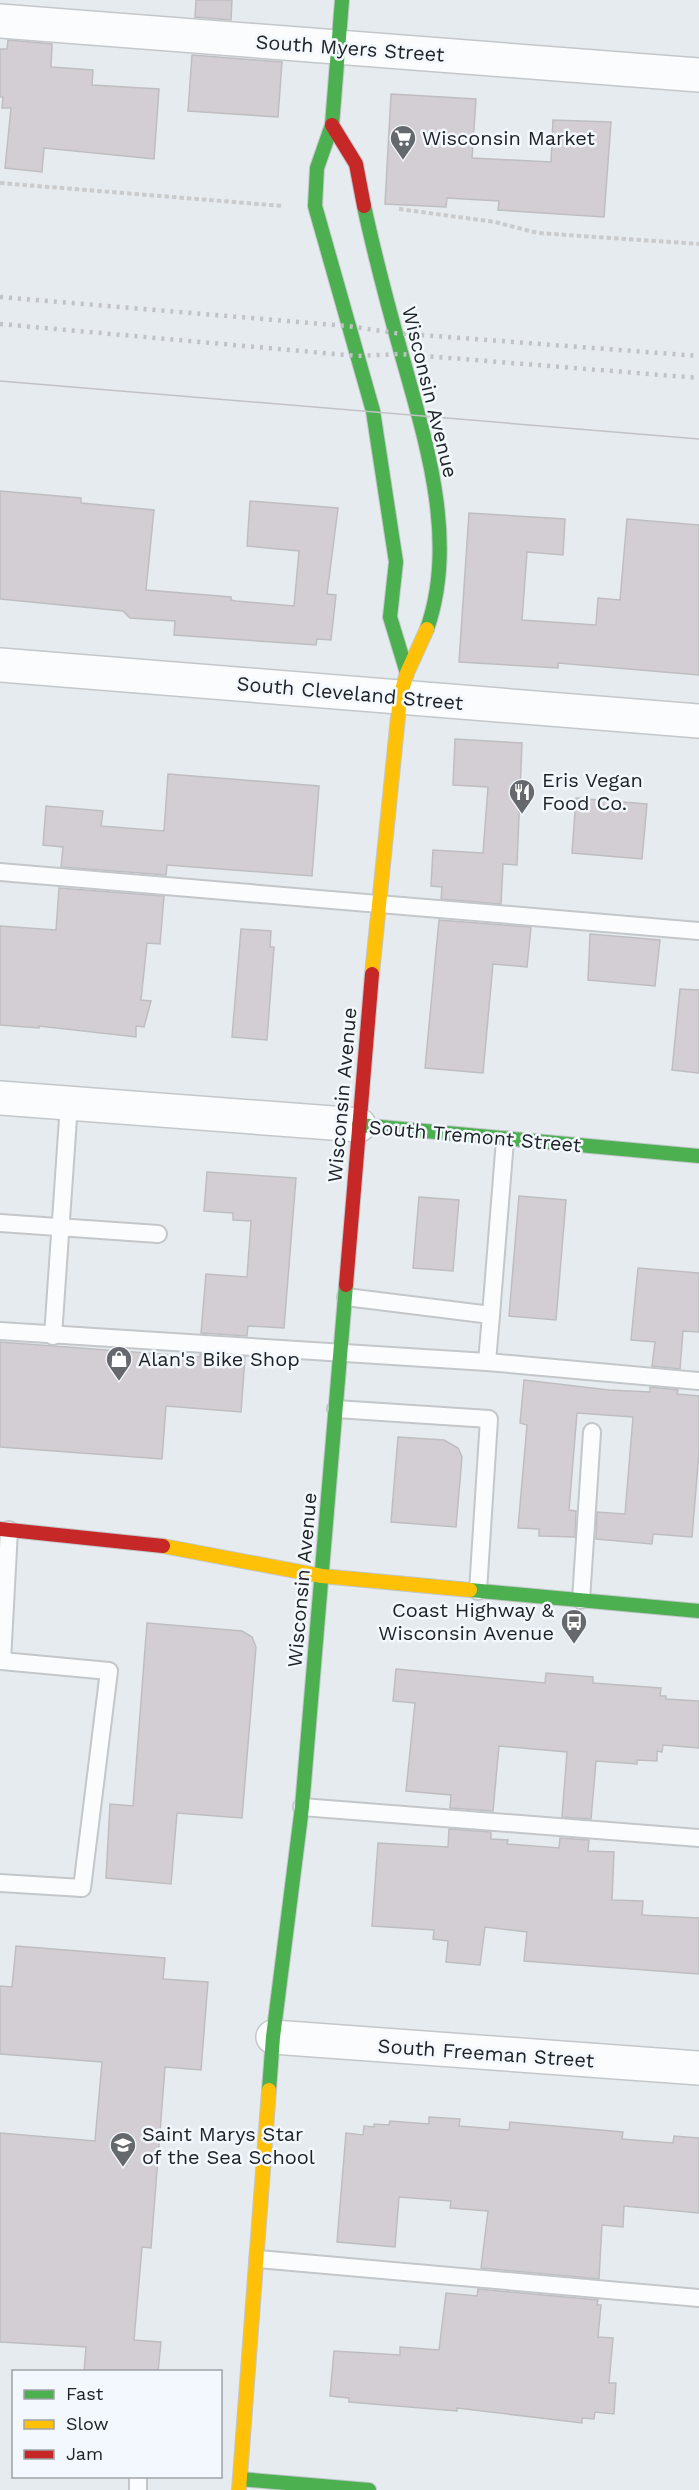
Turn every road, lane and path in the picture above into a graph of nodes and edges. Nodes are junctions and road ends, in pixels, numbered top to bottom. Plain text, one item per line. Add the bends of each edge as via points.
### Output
1 (342, 0) edge
2 (0, 21) edge
3 (337, 47) junction
4 (699, 75) edge
5 (332, 125) junction
6 (0, 665) edge
7 (403, 685) junction
8 (699, 721) edge
9 (0, 872) edge
10 (378, 905) junction
11 (699, 931) edge
12 (0, 1098) edge
13 (69, 1104) junction
14 (359, 1125) junction
15 (505, 1140) junction
16 (699, 1156) edge
17 (0, 1223) edge
18 (60, 1227) junction
19 (158, 1234) dead end
20 (346, 1297) junction
21 (491, 1315) junction
22 (0, 1332) edge
23 (53, 1336) junction
24 (341, 1352) junction
25 (487, 1362) junction
26 (699, 1381) edge
27 (336, 1410) junction
28 (592, 1432) dead end
29 (4, 1530) edge
30 (322, 1576) junction
31 (470, 1590) junction
32 (581, 1600) junction
33 (699, 1611) edge
34 (302, 1807) junction
35 (699, 1838) edge
36 (0, 1883) edge
37 (273, 2037) junction
38 (699, 2068) edge
39 (258, 2259) junction
40 (699, 2298) edge
41 (239, 2485) edge
42 (369, 2490) edge

1 - 3 main road, Wisconsin Avenue
2 - 3 street, South Myers Street
3 - 4 street, South Myers Street
3 - 5 main road, Wisconsin Avenue
5 - 7 main road, Wisconsin Avenue via 317,168 315,206 373,411 396,562 390,617
5 - 7 main road, Wisconsin Avenue via 356,164 375,259 427,446 434,488 439,535 438,588 428,627
6 - 7 street, South Cleveland Street
7 - 8 street, South Cleveland Street
7 - 10 main road, Wisconsin Avenue
9 - 10 lane
10 - 11 lane
10 - 14 main road, Wisconsin Avenue
12 - 13 street, South Tremont Street
13 - 14 street, South Tremont Street
13 - 18 lane
14 - 15 main road, South Tremont Street
14 - 20 main road, Wisconsin Avenue
15 - 16 main road, South Tremont Street
15 - 21 lane
17 - 18 lane
18 - 19 lane
18 - 23 lane
20 - 21 lane
20 - 24 main road, Wisconsin Avenue
21 - 25 lane
22 - 23 lane
23 - 24 lane
24 - 25 lane
24 - 27 main road, Wisconsin Avenue
25 - 26 lane
27 - 30 main road, Wisconsin Avenue
27 - 31 lane via 489,1419
28 - 32 lane
29 - 30 main road via 150,1543
29 - 36 lane via 2,1661 108,1671 82,1888
30 - 31 main road
30 - 34 main road, Wisconsin Avenue
31 - 32 main road
32 - 33 main road
34 - 35 lane
34 - 37 main road, Wisconsin Avenue
37 - 38 street, South Freeman Street
37 - 39 main road, Wisconsin Avenue
39 - 40 lane
39 - 41 main road, Wisconsin Avenue
41 - 42 main road

